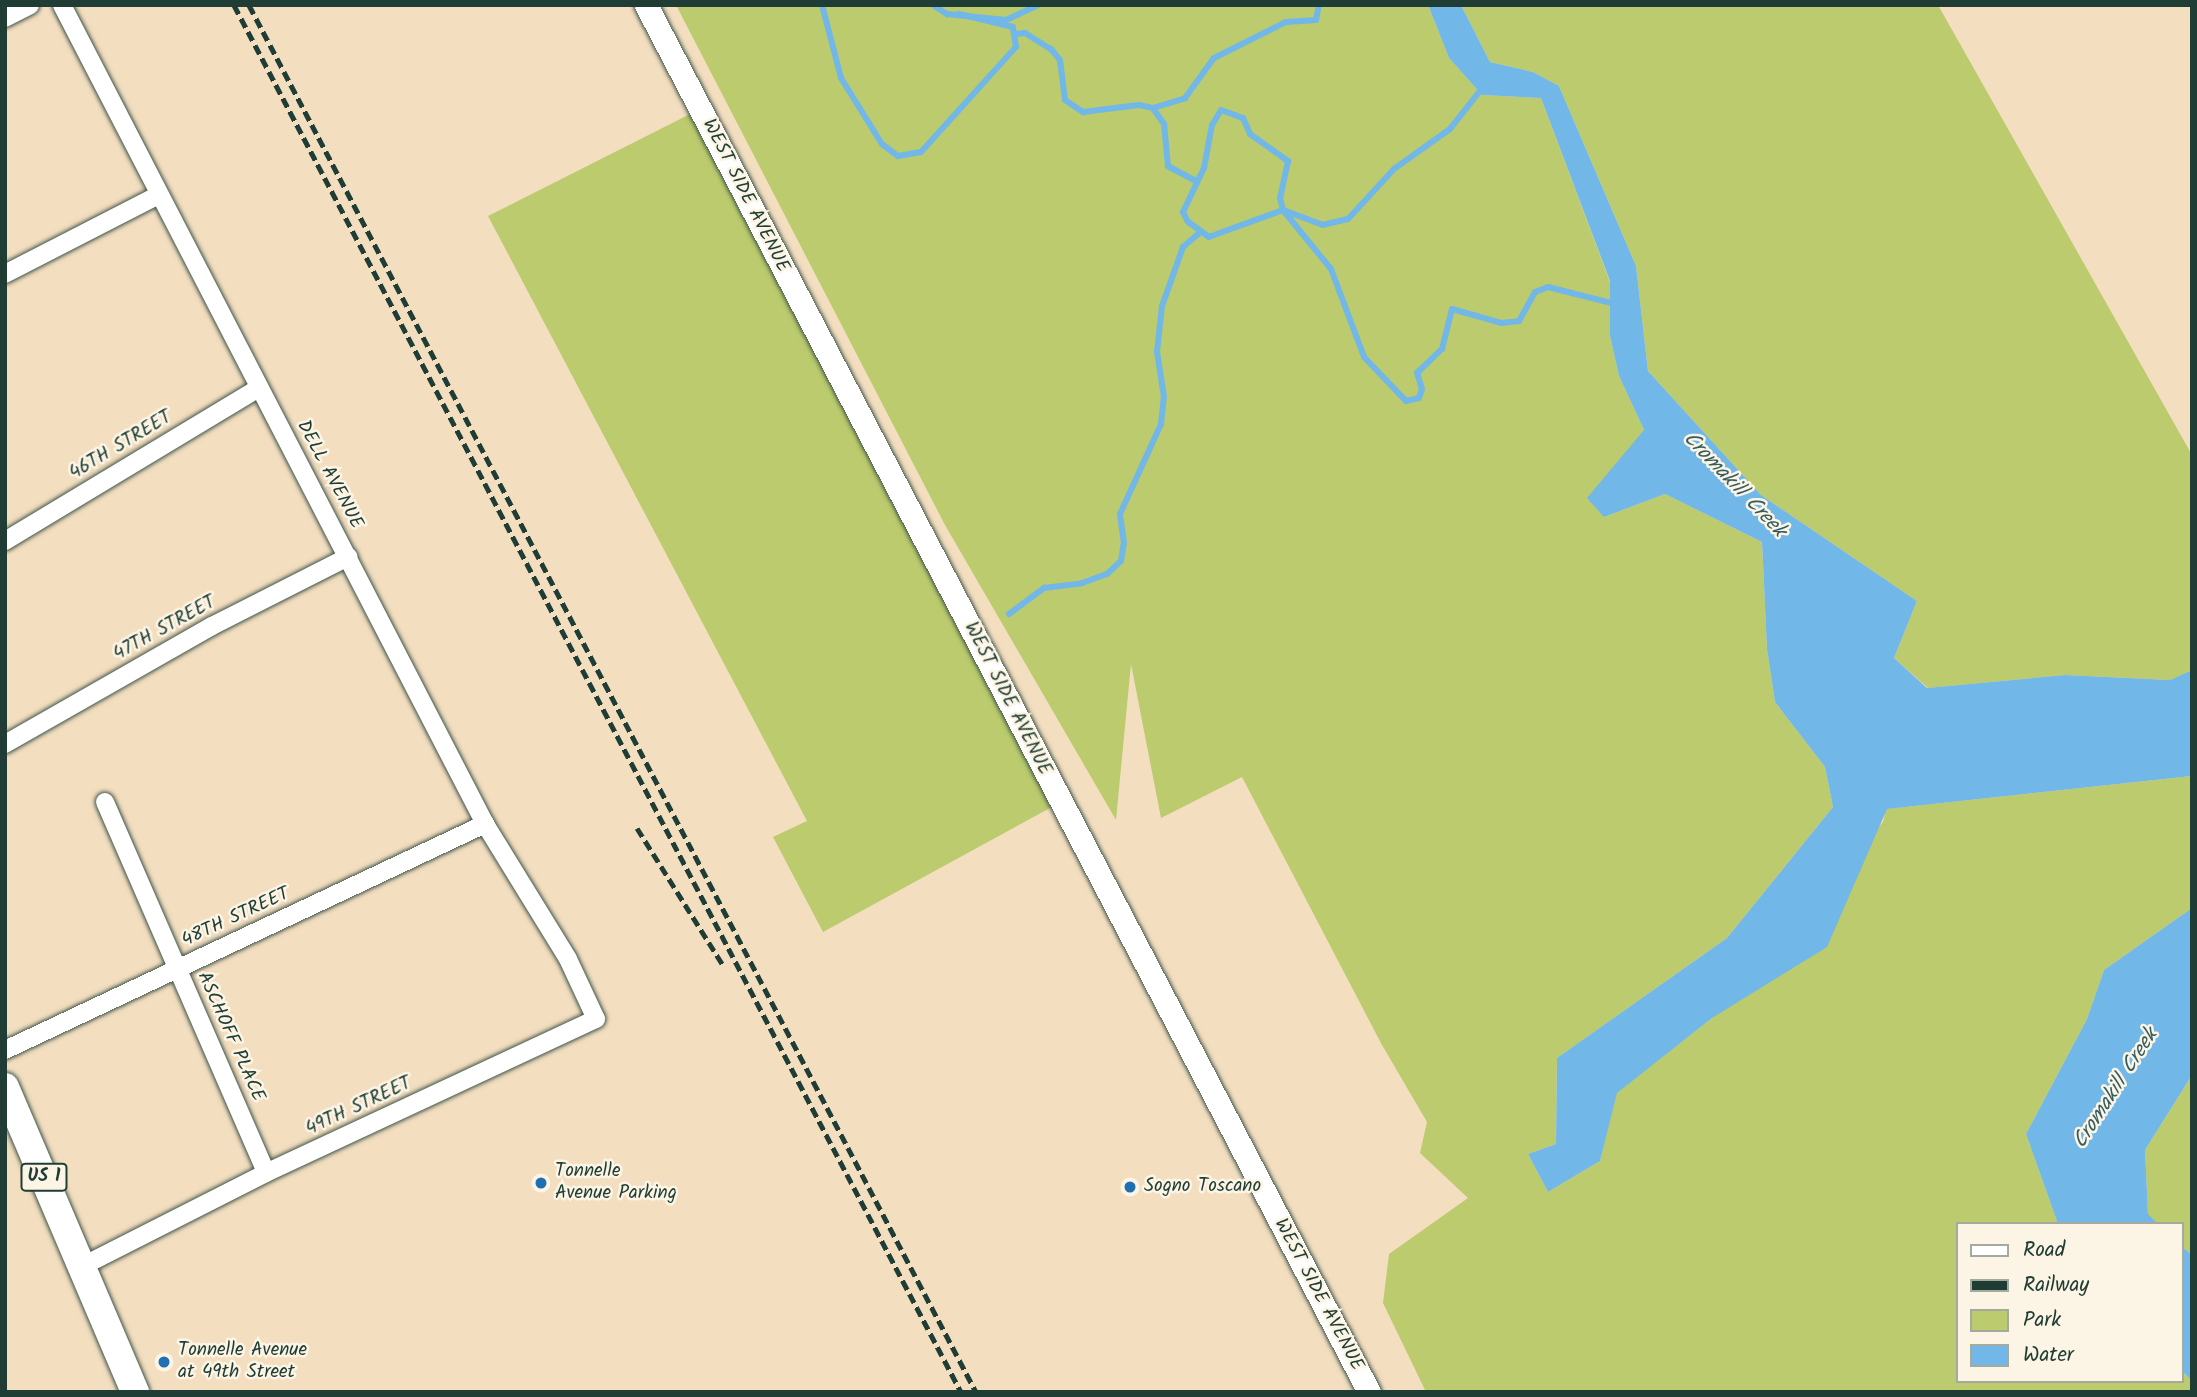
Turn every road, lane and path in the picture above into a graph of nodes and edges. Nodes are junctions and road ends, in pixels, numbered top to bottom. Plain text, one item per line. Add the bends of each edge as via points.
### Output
1 (30, 5) edge
2 (62, 5) edge
3 (646, 5) edge
4 (5, 18) edge
5 (159, 195) junction
6 (5, 274) edge
7 (259, 388) junction
8 (5, 541) edge
9 (348, 557) junction
10 (5, 744) edge
11 (105, 802) dead end
12 (485, 824) junction
13 (568, 959) joint
14 (177, 969) junction
15 (5, 1050) edge
16 (5, 1087) edge
17 (267, 1173) junction
18 (83, 1266) junction
19 (135, 1392) edge
20 (1369, 1392) edge

1 - 4 street
2 - 5 street, DELL AVENUE
3 - 20 street, WEST SIDE AVENUE
5 - 6 street
5 - 7 street, DELL AVENUE
7 - 8 street, 46TH STREET
7 - 9 street, DELL AVENUE
9 - 10 street, 47TH STREET via 212,626
9 - 12 street, DELL AVENUE
11 - 14 street, ASCHOFF PLACE
12 - 13 street, DELL AVENUE
12 - 14 street, 48TH STREET
13 - 17 street, 49TH STREET via 596,1019
14 - 15 street, 48TH STREET
14 - 17 street, ASCHOFF PLACE
16 - 18 main road, US 1
17 - 18 street, 49TH STREET
18 - 19 main road, US 1

